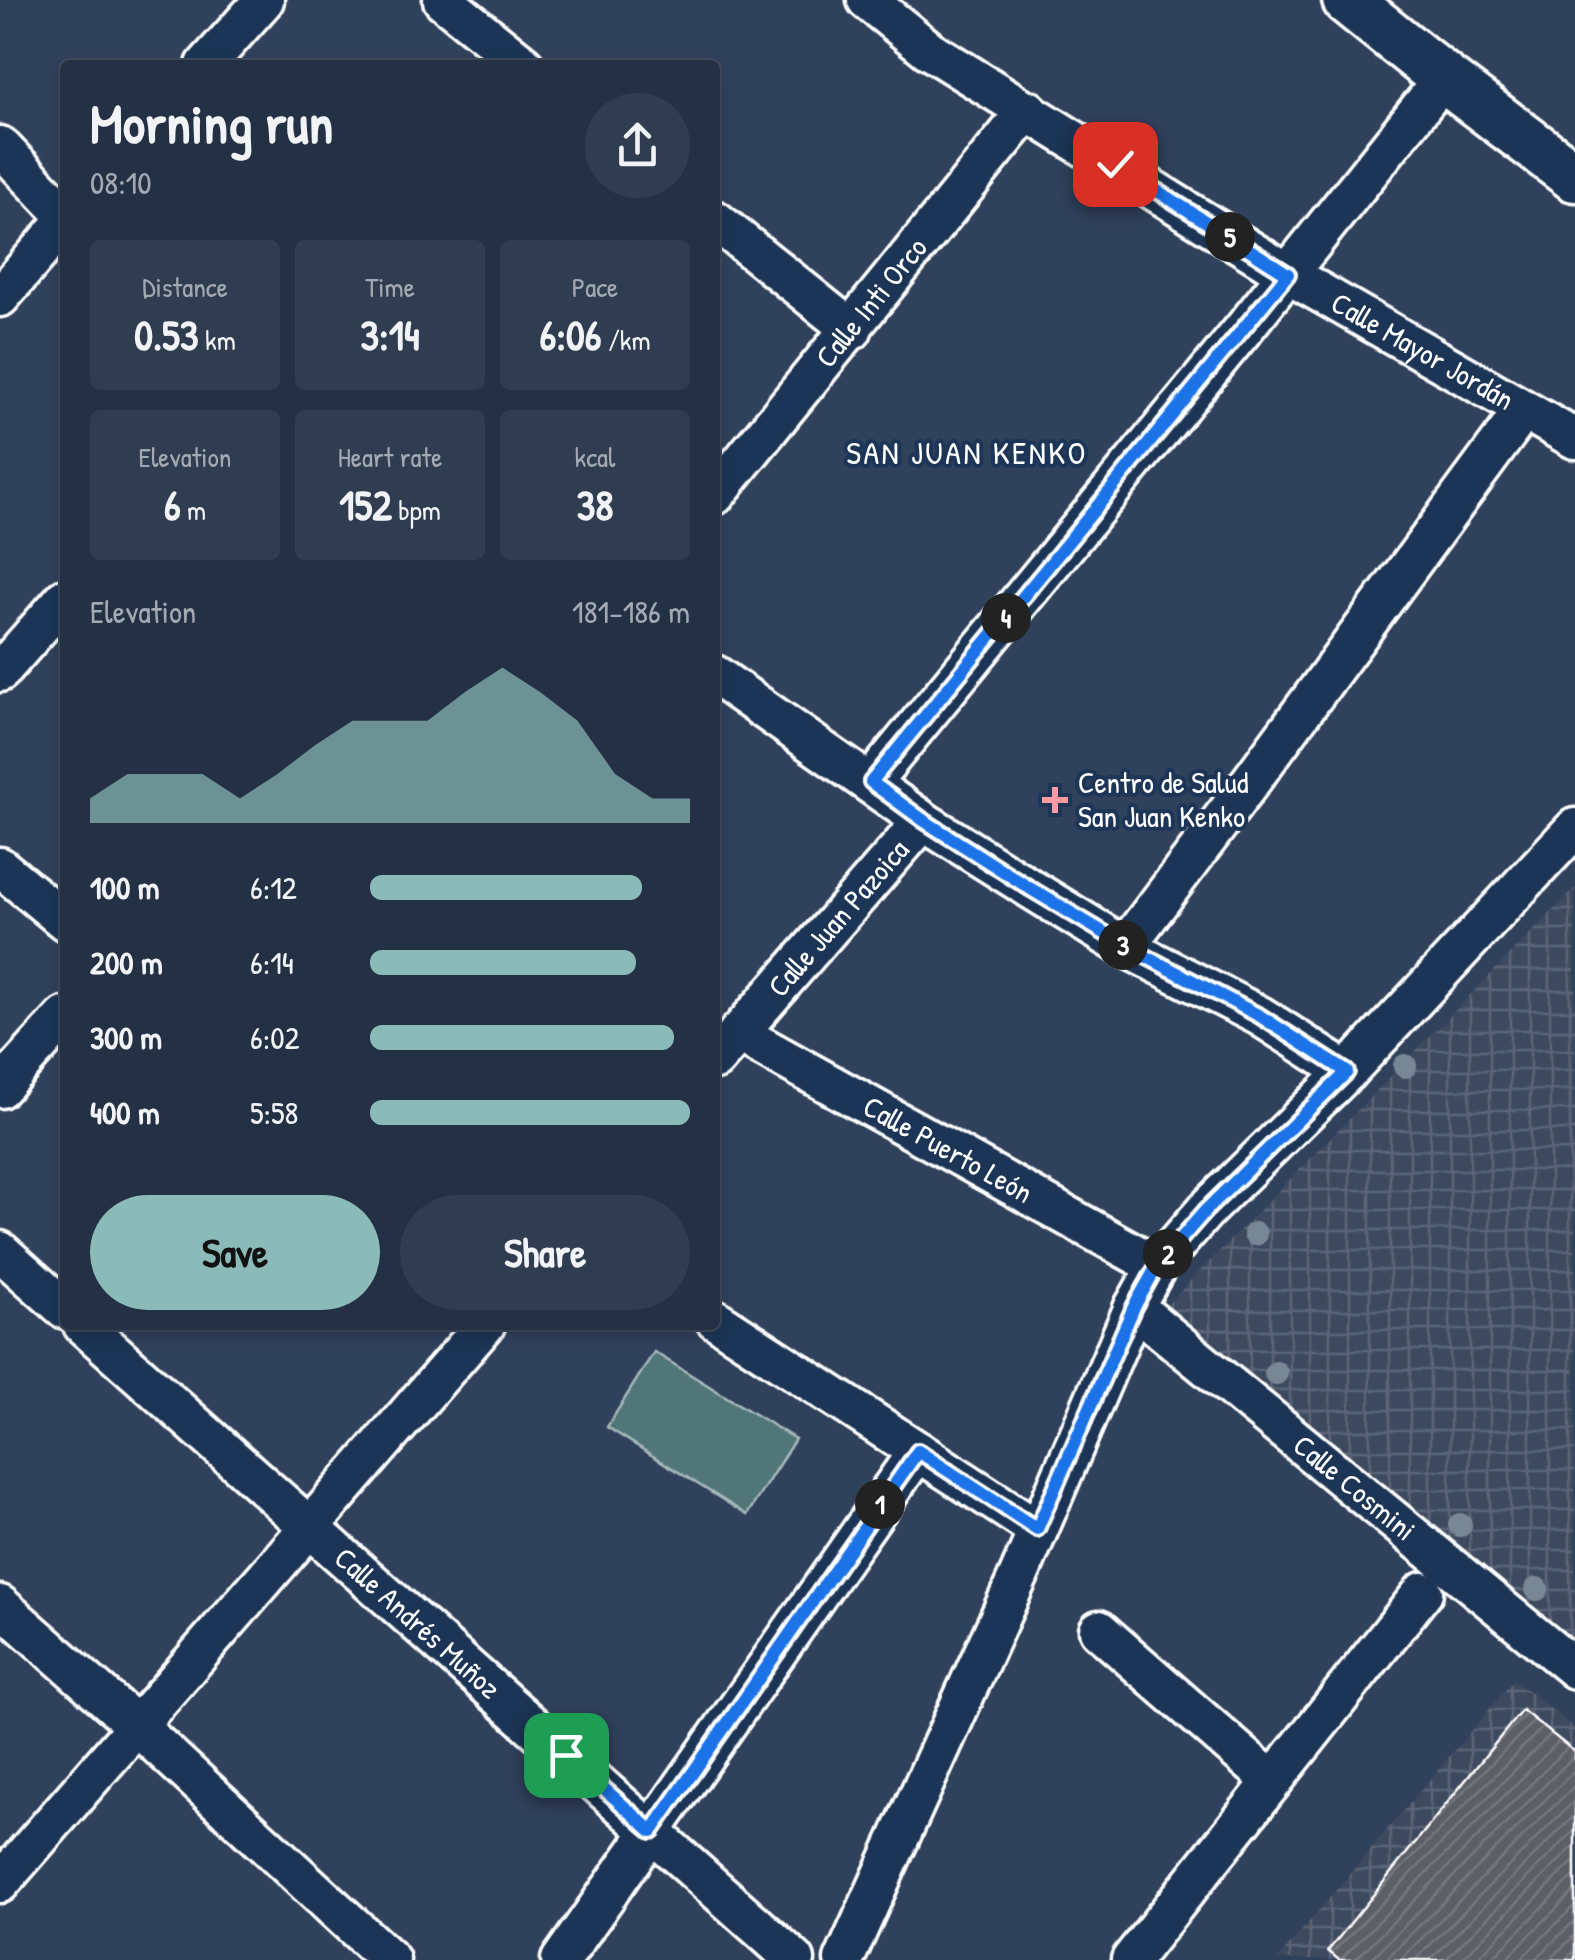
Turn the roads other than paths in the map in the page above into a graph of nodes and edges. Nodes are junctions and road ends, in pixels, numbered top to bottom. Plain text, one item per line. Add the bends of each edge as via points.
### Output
1 (264, 0) edge
2 (444, 0) edge
3 (867, 0) edge
4 (1354, 2) edge
5 (210, 60) edge
6 (518, 60) edge
7 (1444, 78) junction
8 (1028, 110) junction
9 (0, 146) edge
10 (1575, 177) edge
11 (60, 212) edge
12 (60, 224) edge
13 (720, 224) edge
14 (1288, 274) junction
15 (0, 296) edge
16 (852, 330) junction
17 (1524, 410) junction
18 (1575, 439) edge
19 (720, 489) edge
20 (60, 604) edge
21 (0, 672) edge
22 (720, 677) edge
23 (871, 782) junction
24 (923, 820) junction
25 (1575, 828) edge
26 (0, 867) edge
27 (60, 917) edge
28 (1126, 946) junction
29 (60, 1022) edge
30 (727, 1047) edge
31 (1347, 1072) junction
32 (0, 1088) edge
33 (0, 1251) edge
34 (1157, 1266) junction
35 (60, 1304) edge
36 (1134, 1307) junction
37 (720, 1323) edge
38 (90, 1330) edge
39 (481, 1330) edge
40 (918, 1451) junction
41 (310, 1526) junction
42 (1037, 1529) junction
43 (1423, 1592) dead end
44 (0, 1605) edge
45 (1099, 1630) dead end
46 (1575, 1669) edge
47 (137, 1726) junction
48 (1272, 1781) junction
49 (652, 1831) junction
50 (0, 1883) edge
51 (390, 1960) edge
52 (561, 1960) edge
53 (795, 1960) edge
54 (844, 1960) edge
55 (1131, 1960) edge

1 - 5 street
2 - 6 street
3 - 8 street, Calle Mayor Jordán via 930,50
4 - 7 street
7 - 10 street
7 - 14 street
8 - 14 street, Calle Mayor Jordán
8 - 16 street, Calle Inti Orco
9 - 11 street
12 - 15 street
13 - 16 street
14 - 17 street, Calle Mayor Jordán
14 - 23 street
16 - 19 street, Calle Inti Orco
17 - 18 street, Calle Mayor Jordán
17 - 28 street
20 - 21 street
22 - 23 street
23 - 24 street
24 - 28 street
24 - 30 street, Calle Juan Pazoica
25 - 31 street
26 - 27 street
28 - 31 street via 1260,1016
29 - 32 street
30 - 34 street, Calle Puerto León
31 - 34 street
33 - 35 street
34 - 36 street
36 - 42 street
36 - 46 street, Calle Cosmini
37 - 40 street
38 - 41 street, Calle Andrés Muñoz
39 - 41 street
40 - 42 street
40 - 49 street
41 - 47 street
41 - 49 street, Calle Andrés Muñoz
42 - 54 street
43 - 48 street
44 - 47 street
45 - 48 street
47 - 50 street
47 - 51 street
48 - 55 street
49 - 52 street
49 - 53 street, Calle Andrés Muñoz

